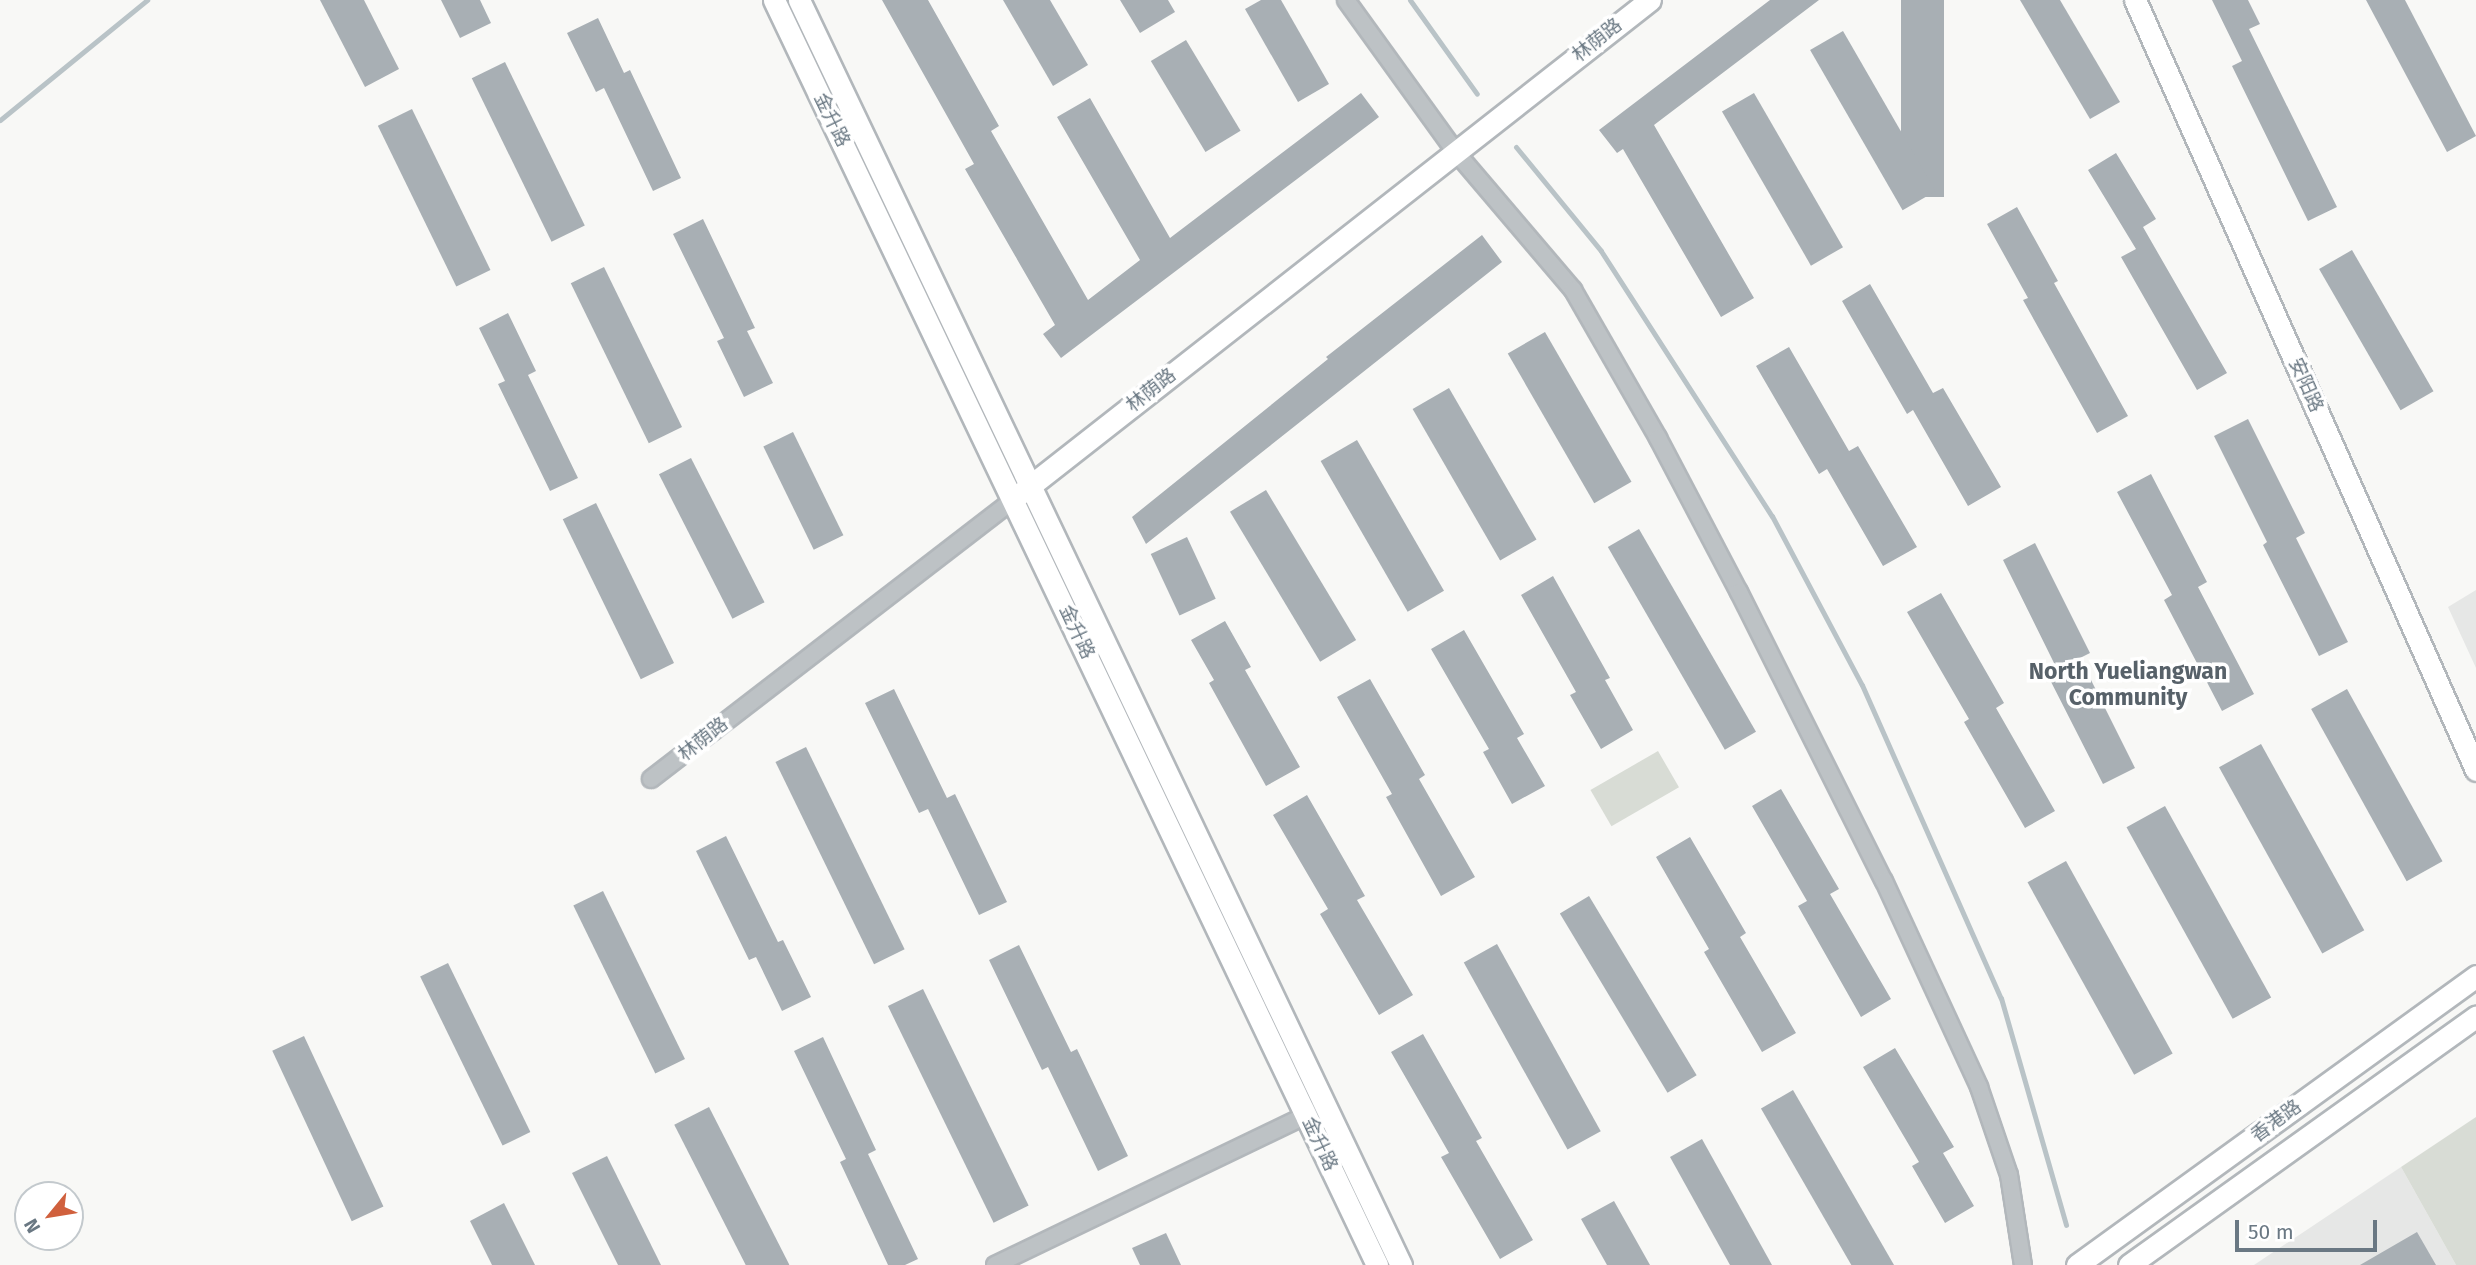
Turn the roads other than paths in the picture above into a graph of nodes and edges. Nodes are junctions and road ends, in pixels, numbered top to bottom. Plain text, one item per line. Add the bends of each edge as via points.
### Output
1 (774, 0) edge
2 (799, 0) edge
3 (1346, 0) edge
4 (1650, 0) edge
5 (2136, 0) edge
6 (1454, 150) junction
7 (1022, 492) junction
8 (2476, 769) edge
9 (651, 779) dead end
10 (2476, 976) edge
11 (2476, 1017) edge
12 (1316, 1111) junction
13 (995, 1265) edge
14 (1377, 1265) edge
15 (1401, 1265) edge
16 (2023, 1265) edge
17 (2077, 1265) edge
18 (2129, 1265) edge

1 - 7 main road, 金升路
2 - 7 main road, 金升路
3 - 6 street
4 - 6 main road, 林荫路
5 - 8 main road, 安阳路
6 - 7 main road, 林荫路
6 - 16 street via 1573,290 1739,592 1890,893 1979,1087 2010,1175
7 - 9 street, 林荫路
7 - 12 main road, 金升路
10 - 17 main road, 香港路
11 - 18 main road, 香港路
12 - 13 street
12 - 14 main road, 金升路
12 - 15 main road, 金升路

